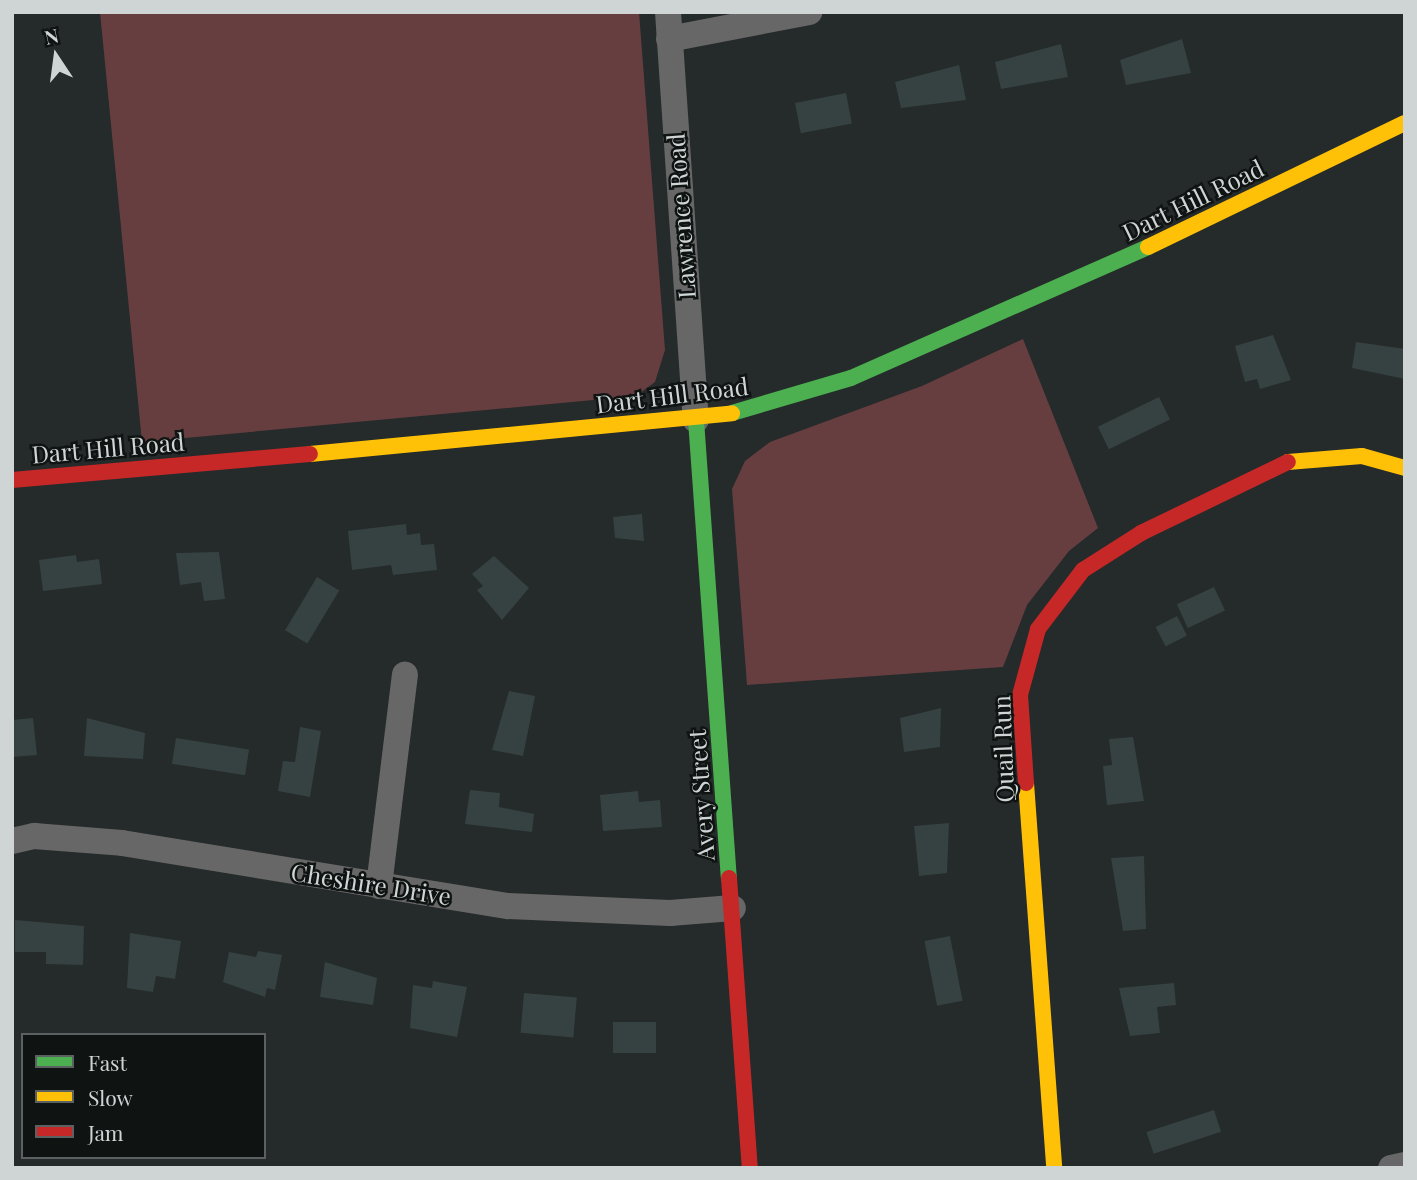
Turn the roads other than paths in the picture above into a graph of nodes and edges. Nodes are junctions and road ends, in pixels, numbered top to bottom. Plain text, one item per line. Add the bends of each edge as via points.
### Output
1 (668, 12) edge
2 (809, 12) edge
3 (669, 39) junction
4 (1405, 123) edge
5 (696, 420) junction
6 (1405, 468) edge
7 (12, 480) edge
8 (405, 675) dead end
9 (12, 841) edge
10 (379, 886) junction
11 (733, 908) junction
12 (1405, 1164) edge
13 (751, 1168) edge
14 (1054, 1168) edge
15 (1391, 1168) edge

1 - 3 street, Lawrence Road
2 - 3 street
3 - 5 street, Lawrence Road
4 - 5 street, Dart Hill Road via 1109,266 851,378 760,408
5 - 7 street, Dart Hill Road
5 - 11 street, Avery Street
6 - 14 street, Quail Run via 1362,456 1291,461 1140,533 1083,570 1038,629 1020,695
8 - 10 street
9 - 10 street, Cheshire Drive via 34,836 122,843
10 - 11 street, Cheshire Drive via 508,906 670,913
11 - 13 street, Avery Street
12 - 15 street

